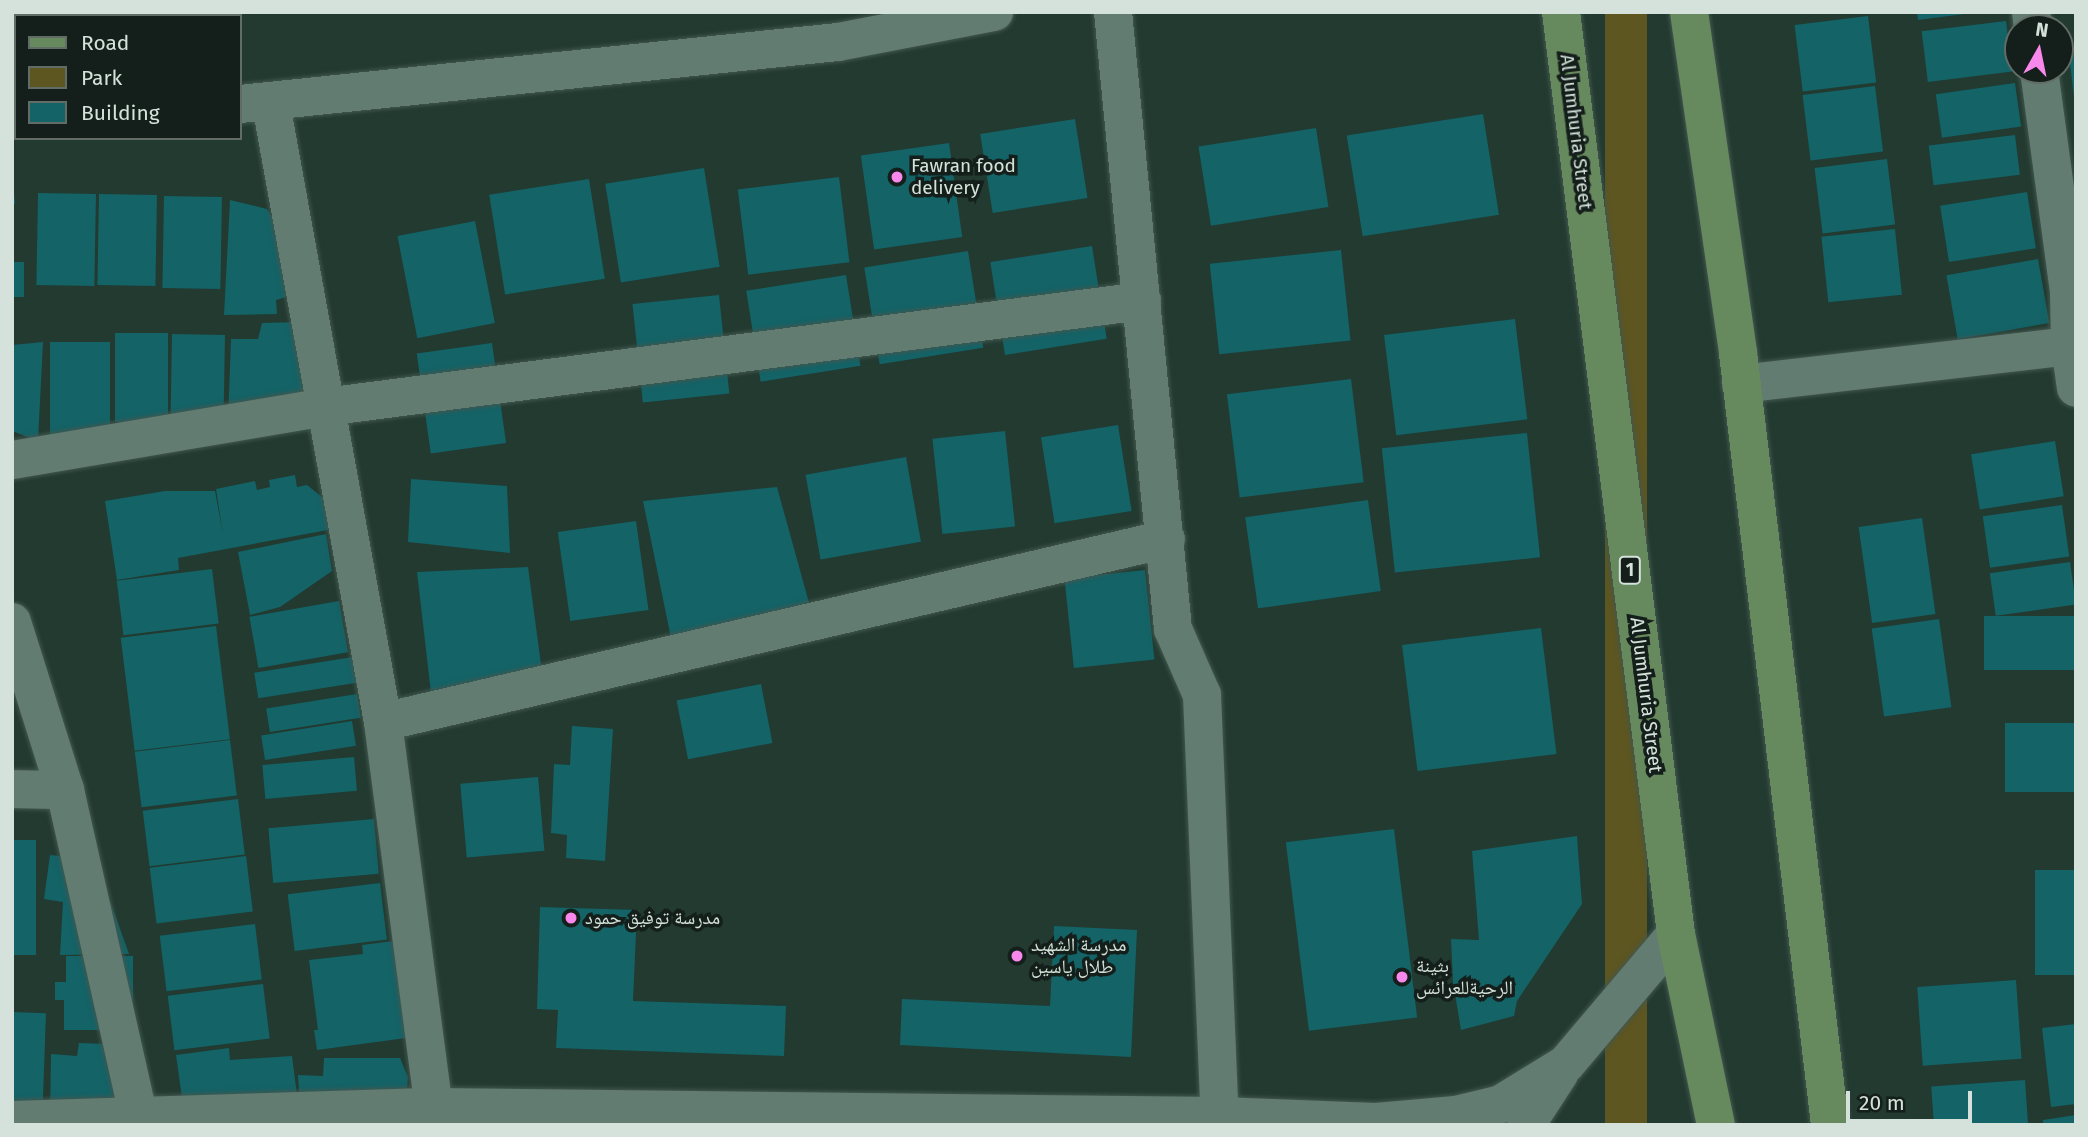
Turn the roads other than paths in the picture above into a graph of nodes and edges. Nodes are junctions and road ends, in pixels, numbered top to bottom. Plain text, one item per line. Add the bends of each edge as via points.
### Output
1 (995, 12) edge
2 (1113, 12) edge
3 (1561, 12) edge
4 (1689, 12) edge
5 (2041, 84) edge
6 (255, 104) edge
7 (2072, 292) edge
8 (1142, 301) junction
9 (2070, 346) junction
10 (1741, 384) junction
11 (2076, 388) edge
12 (324, 407) junction
13 (12, 460) edge
14 (1166, 538) junction
15 (12, 622) edge
16 (383, 722) junction
17 (12, 789) edge
18 (65, 790) junction
19 (1676, 934) junction
20 (1566, 1064) junction
21 (138, 1114) junction
22 (435, 1116) edge
23 (1220, 1116) junction
24 (904, 1119) edge
25 (12, 1120) edge
26 (227, 1120) edge
27 (1379, 1123) edge
28 (1526, 1125) edge
29 (1716, 1125) edge
30 (1830, 1125) edge

1 - 6 street via 838,42
2 - 8 street
3 - 19 main road, Al Jumhuria Street / 1
4 - 10 main road
5 - 7 street
6 - 12 street
7 - 9 street
8 - 12 street
8 - 14 street
9 - 10 street
9 - 11 street
10 - 30 main road
12 - 13 street
12 - 16 street
14 - 16 street
14 - 23 street via 1173,629 1202,695
15 - 18 street
16 - 22 street
17 - 18 street
18 - 21 street
19 - 20 street
19 - 29 main road, Al Jumhuria Street / 1
20 - 27 street via 1501,1104 1456,1115
20 - 28 street
21 - 25 street
21 - 26 street
22 - 24 street
22 - 26 street
23 - 24 street
23 - 27 street

